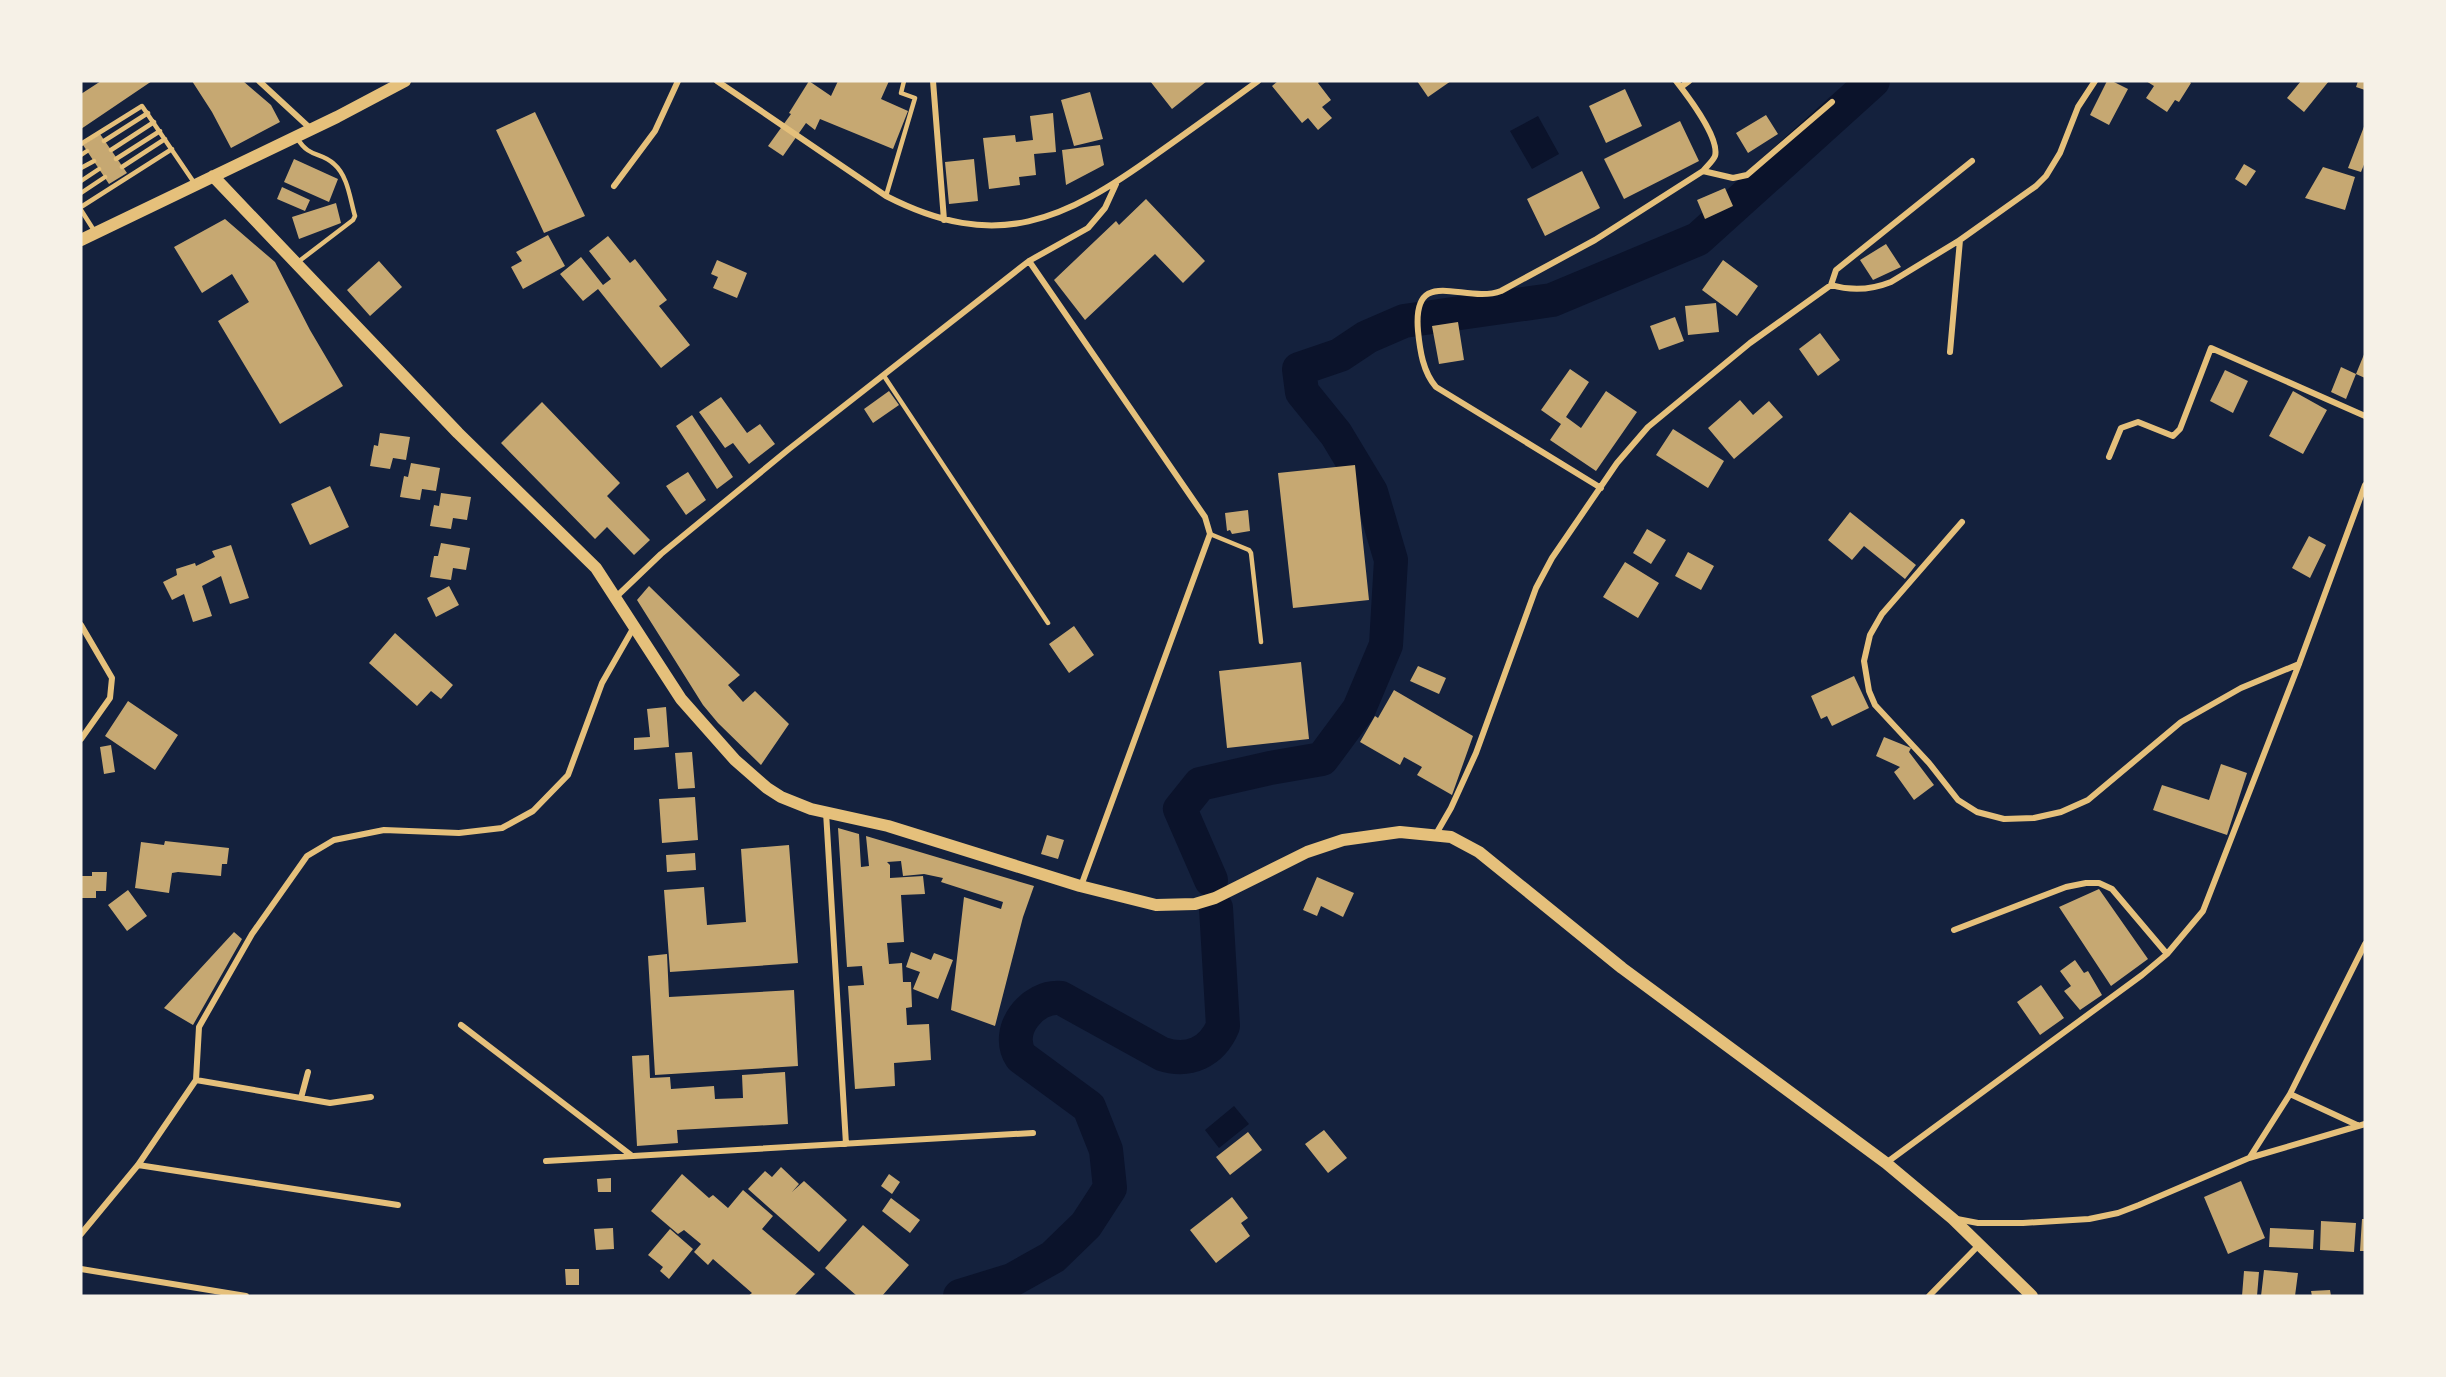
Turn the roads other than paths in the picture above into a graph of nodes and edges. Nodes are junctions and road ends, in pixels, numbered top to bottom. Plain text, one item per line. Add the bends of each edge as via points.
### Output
1 (259, 81) edge
2 (405, 81) edge
3 (678, 81) edge
4 (717, 81) edge
5 (904, 81) edge
6 (933, 81) edge
7 (1258, 81) edge
8 (1676, 81) edge
9 (1689, 81) edge
10 (2095, 81) edge
11 (1681, 87) junction
12 (1832, 102) dead end
13 (148, 113) junction
14 (154, 123) junction
15 (311, 129) junction
16 (160, 131) junction
17 (296, 136) junction
18 (165, 139) junction
19 (104, 141) dead end
20 (81, 144) edge
21 (172, 149) junction
22 (111, 150) dead end
23 (87, 151) dead end
24 (81, 155) edge
25 (116, 159) dead end
26 (94, 160) dead end
27 (1972, 161) dead end
28 (122, 167) dead end
29 (81, 168) edge
30 (99, 169) dead end
31 (1703, 171) junction
32 (213, 176) junction
33 (105, 177) dead end
34 (81, 181) edge
35 (195, 184) junction
36 (1116, 184) junction
37 (614, 186) dead end
38 (81, 193) edge
39 (886, 196) junction
40 (81, 208) edge
41 (944, 220) junction
42 (95, 232) junction
43 (81, 240) edge
44 (1960, 240) junction
45 (1029, 261) junction
46 (296, 263) junction
47 (1831, 285) junction
48 (1950, 352) dead end
49 (884, 376) junction
50 (2365, 416) edge
51 (2109, 457) dead end
52 (2365, 485) edge
53 (1601, 488) junction
54 (1962, 522) dead end
55 (1210, 534) junction
56 (616, 597) junction
57 (1048, 623) dead end
58 (81, 625) edge
59 (634, 627) junction
60 (1261, 642) dead end
61 (2299, 664) junction
62 (81, 739) edge
63 (826, 812) junction
64 (1436, 834) junction
65 (1080, 886) junction
66 (1954, 930) dead end
67 (2365, 945) edge
68 (2167, 954) junction
69 (461, 1025) dead end
70 (308, 1072) dead end
71 (196, 1080) junction
72 (2290, 1094) junction
73 (371, 1097) dead end
74 (301, 1098) junction
75 (2362, 1125) edge
76 (1033, 1133) dead end
77 (846, 1144) junction
78 (633, 1156) junction
79 (2249, 1158) junction
80 (546, 1161) dead end
81 (1886, 1163) junction
82 (138, 1165) junction
83 (398, 1205) dead end
84 (1953, 1219) junction
85 (81, 1234) edge
86 (1979, 1245) junction
87 (81, 1269) edge
88 (246, 1296) edge
89 (1929, 1296) edge
90 (2032, 1296) edge

1 - 15 street
2 - 15 main road
3 - 37 street via 655,131
4 - 39 street
5 - 39 lane via 901,93 915,98
6 - 41 street
7 - 36 street
8 - 11 street
9 - 11 street
10 - 44 street via 2078,107 2046,177
11 - 31 street via 1716,148
12 - 31 street via 1747,175 1733,178
13 - 14 lane
13 - 19 lane
13 - 20 lane via 142,106
14 - 16 lane
14 - 22 lane
15 - 17 main road
16 - 18 lane
16 - 25 lane
17 - 32 main road
17 - 46 lane via 303,148 334,164 344,177 355,216
18 - 21 lane
18 - 28 lane
21 - 35 lane
21 - 40 lane
23 - 24 lane
26 - 29 lane
27 - 47 street via 1836,270
30 - 34 lane
31 - 53 street via 1595,240 1501,291 1490,296 1436,291 1421,301 1417,312 1426,372 1436,387
32 - 35 main road
32 - 46 main road
33 - 38 lane
35 - 42 main road
36 - 41 street via 1058,214 1030,222 982,226
36 - 45 street via 1105,208 1088,228
39 - 41 street
40 - 42 lane
42 - 43 main road
44 - 47 street via 1879,287 1856,290
44 - 48 street
45 - 49 street
45 - 55 street via 1205,517
46 - 56 main road via 458,433 596,568
47 - 53 street via 1750,343 1648,427
49 - 56 street via 661,554
49 - 57 lane
50 - 51 street via 2211,348 2180,429 2173,436 2138,422 2121,428
52 - 61 street
53 - 64 street via 1536,588 1476,753
54 - 61 street via 1882,614 1870,635 1864,662 1875,705 1958,800 1977,812 2004,819 2034,818 2088,800 2181,722 2241,688
55 - 60 lane via 1251,553
55 - 65 street
56 - 59 main road
58 - 62 street via 112,678 110,698
59 - 63 main road via 681,699 754,779 781,797
59 - 71 street via 602,683 568,776 533,811 502,828 459,833 384,830 334,840 307,856 252,934 199,1027
61 - 68 street via 2203,911
63 - 65 main road via 888,826
63 - 77 street
64 - 65 main road via 1391,833 1343,840 1195,904 1156,905
64 - 81 main road via 1479,852 1622,968
66 - 68 street via 2066,887 2099,883 2112,889
67 - 72 street
68 - 81 street
69 - 78 street
70 - 74 street
71 - 74 street
71 - 82 street
72 - 75 street
72 - 79 street
73 - 74 street via 330,1103
75 - 79 street
76 - 77 street
77 - 78 street
78 - 80 street
79 - 84 street via 2139,1206 2089,1219 1978,1223
81 - 84 main road
82 - 83 street
82 - 85 street
84 - 86 main road
86 - 89 street
86 - 90 main road
87 - 88 street

